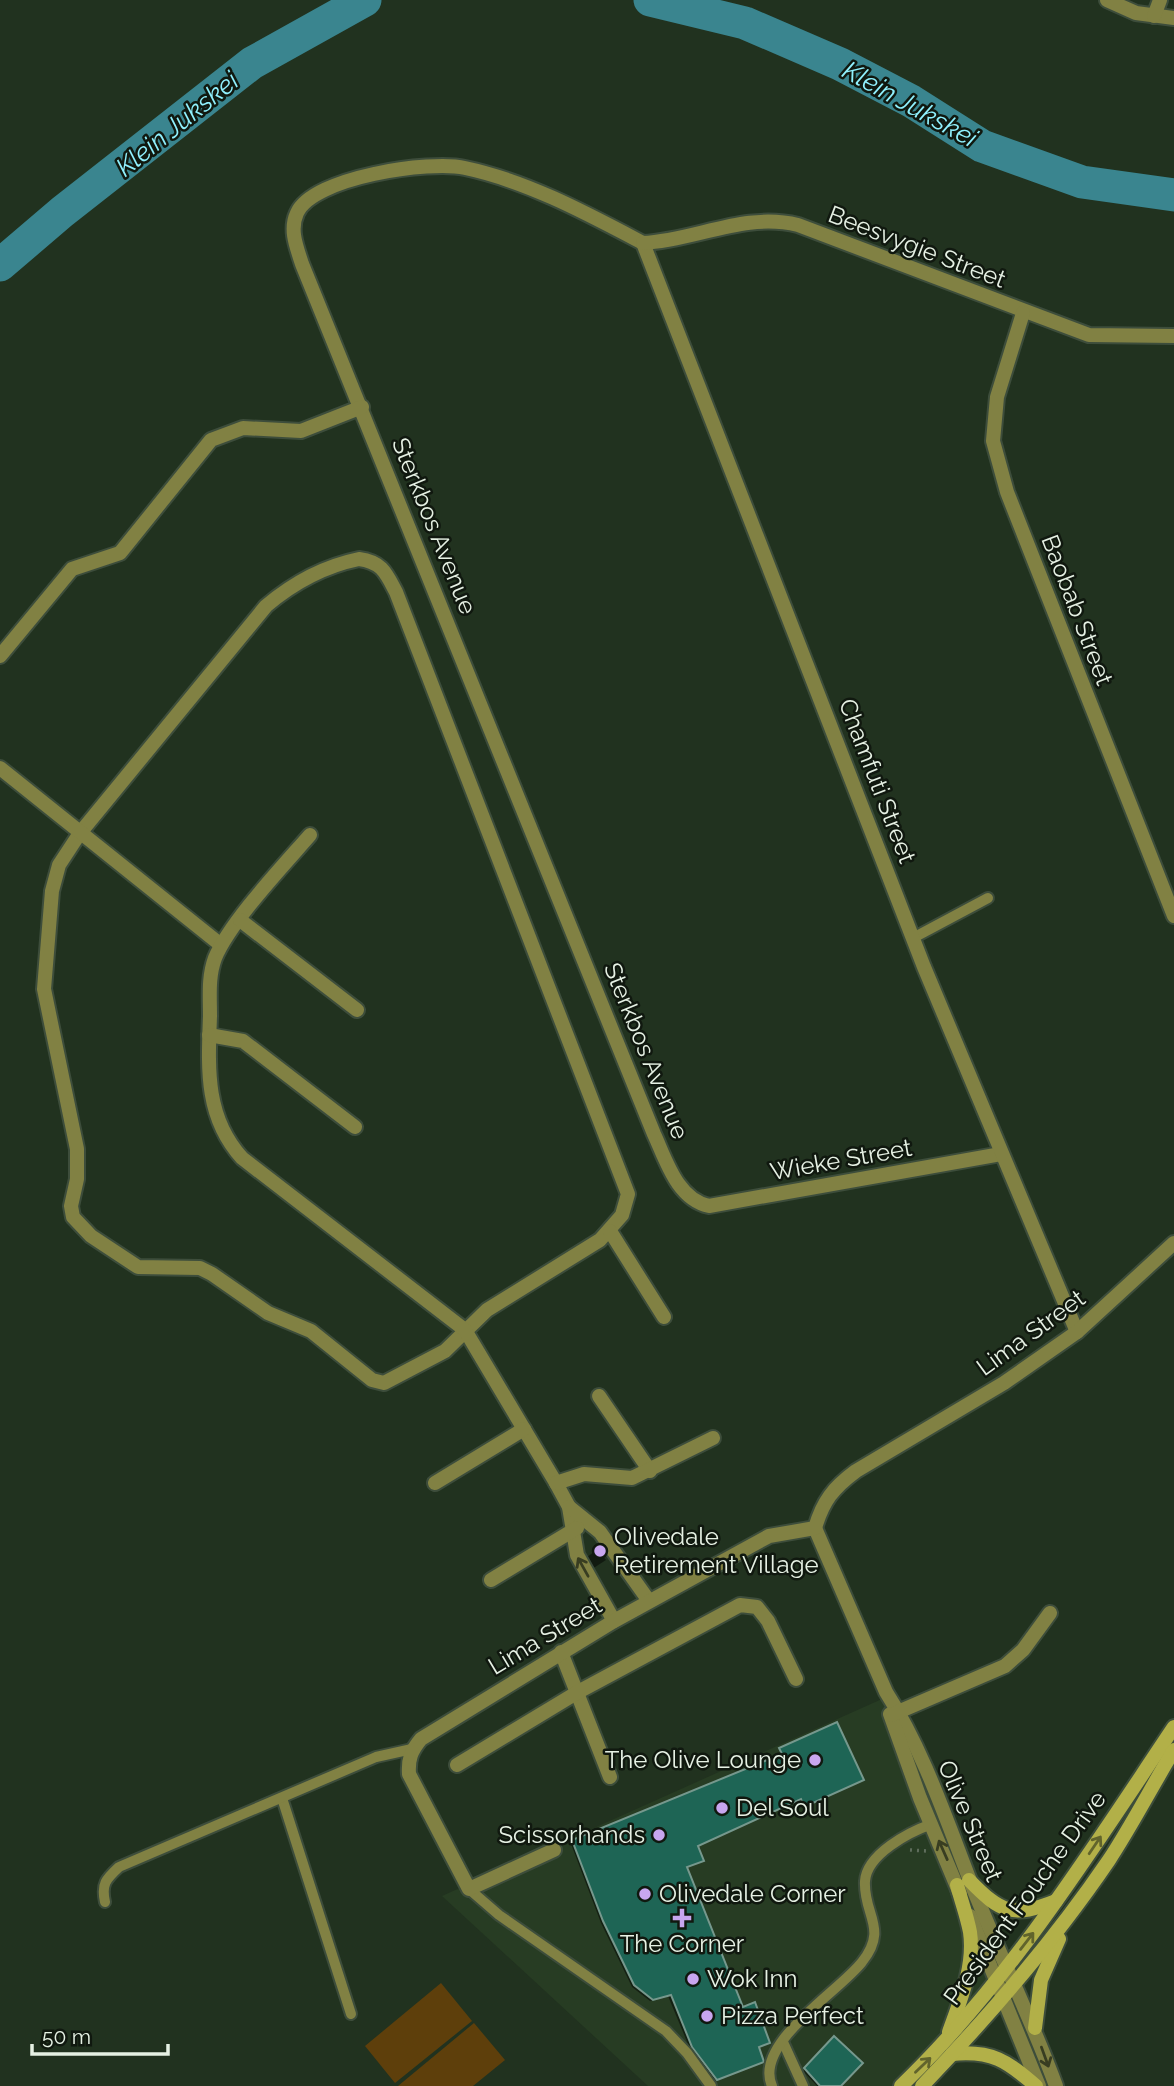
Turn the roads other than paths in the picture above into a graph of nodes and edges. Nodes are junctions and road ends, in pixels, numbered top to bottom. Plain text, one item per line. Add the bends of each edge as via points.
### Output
1 (1107, 0) edge
2 (1160, 0) edge
3 (1154, 16) junction
4 (1174, 18) edge
5 (643, 243) junction
6 (1023, 313) junction
7 (1174, 336) edge
8 (362, 407) junction
9 (0, 656) edge
10 (0, 768) edge
11 (80, 834) junction
12 (310, 835) dead end
13 (988, 898) dead end
14 (1174, 916) edge
15 (240, 920) junction
16 (913, 938) junction
17 (221, 946) junction
18 (357, 1010) dead end
19 (209, 1035) junction
20 (355, 1127) dead end
21 (1001, 1154) junction
22 (690, 1198) joint
23 (610, 1231) junction
24 (1174, 1242) edge
25 (664, 1317) dead end
26 (465, 1330) junction
27 (1077, 1332) junction
28 (599, 1396) dead end
29 (524, 1429) junction
30 (713, 1438) dead end
31 (650, 1471) junction
32 (435, 1483) dead end
33 (556, 1483) junction
34 (569, 1507) junction
35 (587, 1521) junction
36 (815, 1528) junction
37 (572, 1532) junction
38 (491, 1580) dead end
39 (649, 1601) junction
40 (1049, 1613) dead end
41 (614, 1621) junction
42 (561, 1652) junction
43 (796, 1679) dead end
44 (578, 1692) junction
45 (894, 1713) junction
46 (1174, 1727) edge
47 (412, 1749) junction
48 (1174, 1750) edge
49 (457, 1765) dead end
50 (610, 1777) dead end
51 (282, 1798) junction
52 (932, 1824) junction
53 (554, 1850) dead end
54 (963, 1882) junction
55 (469, 1889) junction
56 (1056, 1901) junction
57 (105, 1902) dead end
58 (1072, 1912) junction
59 (1008, 1966) junction
60 (997, 1980) junction
61 (1016, 1983) junction
62 (1003, 1998) junction
63 (351, 2014) dead end
64 (1034, 2028) junction
65 (783, 2042) junction
66 (948, 2049) junction
67 (771, 2084) edge
68 (711, 2086) edge
69 (758, 2086) edge
70 (803, 2086) edge
71 (901, 2086) edge
72 (922, 2086) edge
73 (1038, 2086) edge
74 (1056, 2086) edge

1 - 3 street
2 - 3 street
3 - 4 street
5 - 6 street, Beesvygie Street via 673,242 725,225 778,220
5 - 8 street, Sterkbos Avenue via 506,181 445,164 417,166 312,194 297,212 293,235
5 - 16 street, Chamfuti Street
6 - 7 street, Beesvygie Street via 1089,335
6 - 14 street, Baobab Street via 997,397 993,441 1007,492
8 - 9 street via 302,431 243,428 211,440 120,553 72,569
8 - 22 street, Sterkbos Avenue via 654,1134
10 - 11 street
11 - 17 street
11 - 23 street via 266,606 286,590 341,563 366,560 383,567 546,974 628,1194 622,1215
11 - 26 street via 59,865 52,891 44,989 77,1149 71,1206 80,1226 138,1267 200,1268 212,1274 268,1313 311,1331 378,1382 389,1383 426,1363
12 - 15 street
13 - 16 lane
15 - 17 street
15 - 18 street
16 - 21 street, Chamfuti Street
17 - 19 street via 210,974
19 - 20 street via 243,1041
19 - 26 street via 211,1100 227,1141 242,1158
21 - 22 street, Wieke Street via 709,1206
21 - 27 street, Chamfuti Street
23 - 25 street
23 - 26 street via 487,1310
24 - 27 street, Lima Street
26 - 29 street
27 - 36 street, Lima Street via 1004,1383 841,1482 821,1506
28 - 31 street
29 - 32 street
29 - 33 street
30 - 31 street
31 - 33 street via 632,1478 584,1474
33 - 34 street
34 - 35 street
34 - 37 street
35 - 37 street
35 - 39 street via 600,1532
36 - 39 street, Lima Street via 769,1536
36 - 45 street, Olive Street
37 - 38 street
41 -> 37 street via 577,1555
39 - 41 street, Lima Street
40 - 45 street via 1006,1666
41 - 42 street, Lima Street
42 - 44 street
42 - 47 street, Lima Street
43 - 44 street via 768,1621 757,1606 747,1604 732,1607
44 - 49 street
44 - 50 street
45 - 52 street, Olive Street
45 - 54 street, Olive Street
56 -> 46 street, President Fouche Drive
47 - 51 lane via 376,1757
47 - 55 street via 409,1774
48 - 58 street, President Fouche Drive
51 - 57 lane via 119,1867 106,1879 102,1890
51 - 63 lane
54 -> 52 street, Olive Street
52 - 65 lane via 888,1848 873,1863 865,1878 876,1926 868,1955 853,1974 801,2018
53 - 55 street
54 - 56 street via 1008,1911 1024,1912
54 - 59 street, Olive Street
54 - 60 street, Olive Street
54 - 66 street via 971,1955
55 - 68 lane via 499,1915 666,2031
59 -> 56 street, President Fouche Drive
58 - 61 street, President Fouche Drive
58 - 64 street via 1045,1968
59 - 60 street, President Fouche Drive
59 - 61 street, Olive Street
60 - 62 street, Olive Street
60 - 66 street, President Fouche Drive
61 - 62 street, President Fouche Drive
61 - 64 street, Olive Street
62 - 66 street, President Fouche Drive
62 - 73 street, Olive Street
64 -> 74 street, Olive Street
65 - 67 lane via 769,2071
65 - 70 lane
71 -> 66 street, President Fouche Drive
66 - 72 street, President Fouche Drive
66 - 73 street via 999,2057
67 - 69 lane

